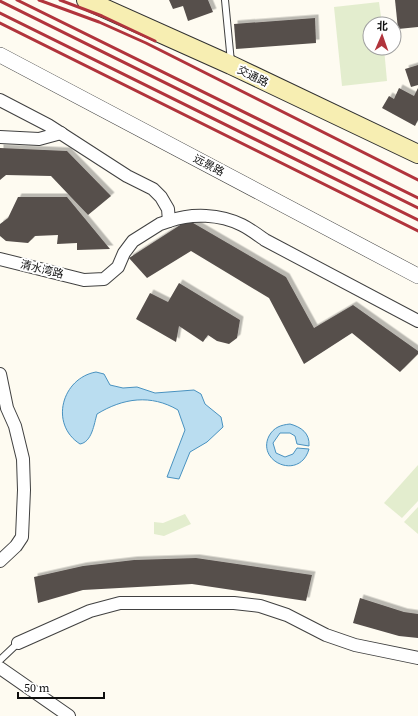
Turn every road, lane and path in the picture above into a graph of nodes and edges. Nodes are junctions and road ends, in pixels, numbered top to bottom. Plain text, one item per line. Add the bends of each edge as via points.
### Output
1 (86, 0) edge
2 (225, 0) edge
3 (0, 55) edge
4 (231, 65) junction
5 (0, 100) edge
6 (61, 133) junction
7 (0, 137) edge
8 (418, 154) edge
9 (169, 221) junction
10 (0, 259) edge
11 (418, 276) edge
12 (418, 321) edge
13 (0, 374) edge
14 (4, 408) edge
15 (0, 562) edge
16 (18, 643) joint
17 (418, 658) edge
18 (0, 660) edge
19 (0, 668) edge
20 (63, 715) edge

1 - 4 main road, 交通路
2 - 4 lane
3 - 11 street, 远景路
4 - 8 main road, 交通路
5 - 6 street
6 - 7 street via 39,139
6 - 9 street via 127,176 153,189 168,209
9 - 10 street, 清水湾路 via 133,241 118,267 104,279 84,280
9 - 12 street, 清水湾路 via 196,216 218,217 242,225
13 - 14 street
14 - 15 street via 15,426 23,459 24,490 22,538
16 - 17 street via 90,611 120,603 234,603 260,606 287,615 326,635 355,645
16 - 18 lane
19 - 20 street

